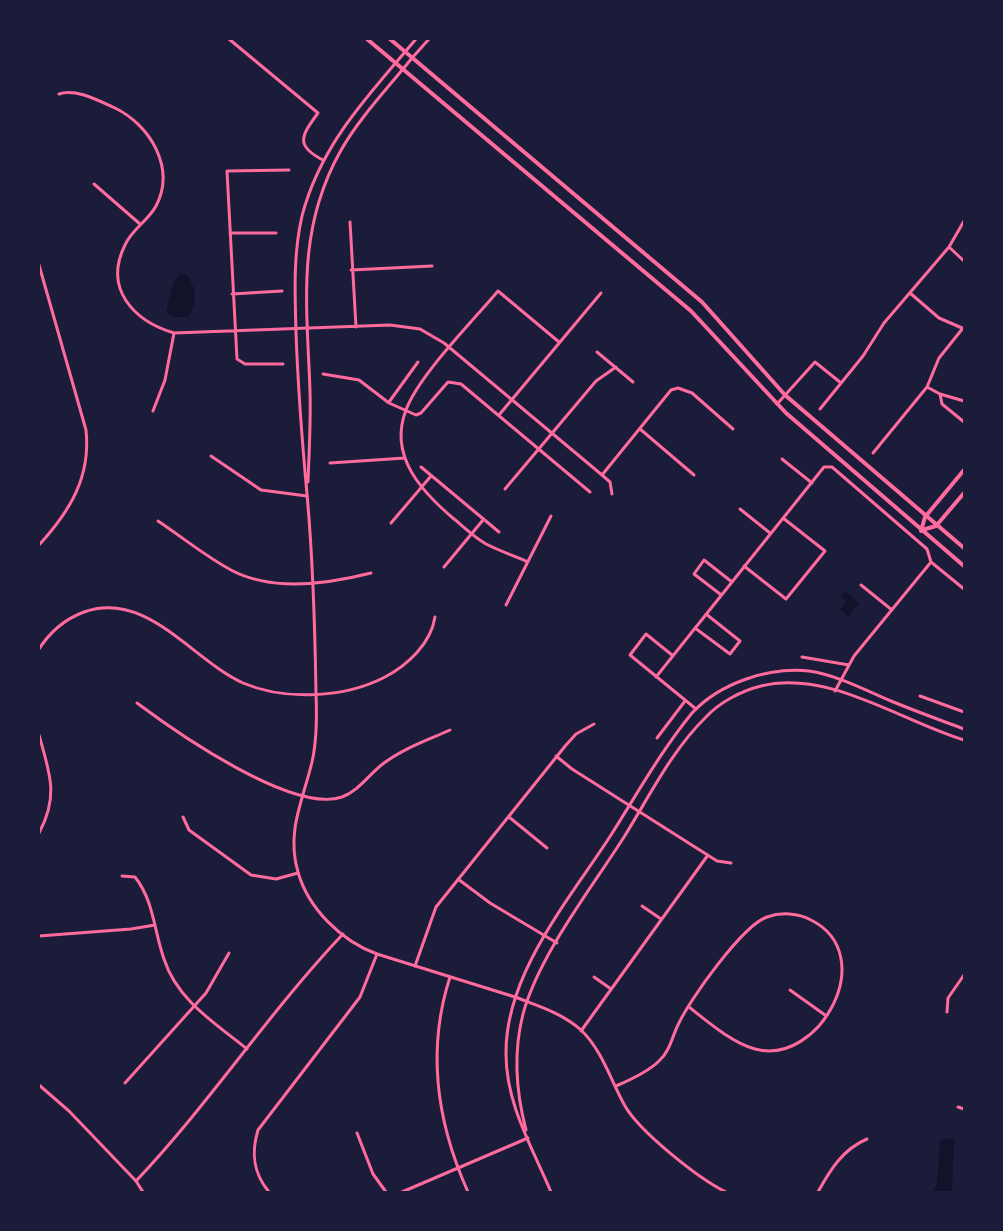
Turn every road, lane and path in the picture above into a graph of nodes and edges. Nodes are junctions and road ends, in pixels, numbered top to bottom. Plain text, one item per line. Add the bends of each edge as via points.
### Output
1 (229, 39) edge
2 (367, 39) edge
3 (390, 39) edge
4 (416, 39) edge
5 (429, 39) edge
6 (405, 52) junction
7 (412, 58) junction
8 (395, 63) junction
9 (403, 69) junction
10 (59, 94) dead end
11 (323, 160) junction
12 (289, 170) dead end
13 (94, 184) dead end
14 (964, 221) edge
15 (350, 222) dead end
16 (140, 224) junction
17 (230, 233) junction
18 (276, 233) dead end
19 (949, 247) junction
20 (964, 261) edge
21 (39, 266) edge
22 (432, 266) dead end
23 (351, 270) junction
24 (282, 291) dead end
25 (601, 293) dead end
26 (909, 293) junction
27 (232, 294) junction
28 (307, 327) junction
29 (356, 327) junction
30 (296, 328) junction
31 (964, 328) edge
32 (234, 329) junction
33 (174, 333) junction
34 (559, 342) junction
35 (451, 348) junction
36 (597, 352) dead end
37 (418, 362) dead end
38 (283, 364) dead end
39 (616, 368) junction
40 (323, 374) dead end
41 (633, 382) dead end
42 (841, 382) junction
43 (927, 387) junction
44 (940, 394) junction
45 (785, 395) junction
46 (512, 399) junction
47 (964, 401) edge
48 (388, 403) junction
49 (777, 404) junction
50 (820, 408) dead end
51 (153, 411) dead end
52 (405, 411) junction
53 (499, 415) junction
54 (964, 422) edge
55 (640, 429) junction
56 (733, 429) dead end
57 (552, 433) junction
58 (538, 449) junction
59 (873, 453) dead end
60 (211, 456) dead end
61 (405, 458) junction
62 (782, 459) dead end
63 (330, 463) dead end
64 (421, 467) dead end
65 (964, 470) edge
66 (602, 475) junction
67 (694, 475) dead end
68 (431, 476) junction
69 (812, 483) junction
70 (421, 488) junction
71 (505, 489) dead end
72 (590, 492) dead end
73 (964, 493) edge
74 (612, 494) dead end
75 (307, 496) junction
76 (740, 509) dead end
77 (551, 516) dead end
78 (925, 517) junction
79 (783, 518) junction
80 (159, 520) dead end
81 (483, 520) junction
82 (391, 523) dead end
83 (936, 526) junction
84 (921, 531) junction
85 (499, 532) dead end
86 (770, 533) junction
87 (471, 534) junction
88 (39, 545) edge
89 (964, 549) edge
90 (528, 562) junction
91 (931, 562) junction
92 (744, 566) junction
93 (964, 566) edge
94 (444, 567) dead end
95 (371, 573) dead end
96 (732, 582) junction
97 (312, 583) junction
98 (861, 585) dead end
99 (964, 589) edge
100 (720, 595) junction
101 (506, 606) dead end
102 (892, 610) junction
103 (706, 614) junction
104 (435, 617) dead end
105 (695, 628) junction
106 (39, 648) edge
107 (673, 656) junction
108 (802, 657) dead end
109 (849, 665) junction
110 (656, 677) junction
111 (843, 681) junction
112 (836, 691) junction
113 (316, 693) junction
114 (920, 696) dead end
115 (685, 700) junction
116 (137, 703) dead end
117 (696, 709) junction
118 (964, 712) edge
119 (594, 724) dead end
120 (964, 729) edge
121 (450, 730) dead end
122 (39, 735) edge
123 (657, 738) dead end
124 (964, 740) edge
125 (556, 756) junction
126 (302, 796) junction
127 (630, 805) junction
128 (640, 812) junction
129 (508, 817) junction
130 (183, 818) dead end
131 (39, 833) edge
132 (547, 848) dead end
133 (708, 855) junction
134 (730, 863) dead end
135 (298, 873) junction
136 (122, 876) dead end
137 (458, 879) junction
138 (642, 906) dead end
139 (662, 919) junction
140 (155, 925) junction
141 (343, 934) junction
142 (39, 936) edge
143 (545, 936) junction
144 (557, 943) junction
145 (229, 953) dead end
146 (376, 954) junction
147 (415, 966) junction
148 (964, 975) edge
149 (450, 977) junction
150 (594, 977) dead end
151 (611, 989) junction
152 (790, 990) dead end
153 (515, 998) junction
154 (527, 1002) junction
155 (194, 1006) junction
156 (689, 1007) junction
157 (947, 1012) dead end
158 (825, 1015) junction
159 (581, 1030) junction
160 (247, 1049) junction
161 (124, 1083) dead end
162 (39, 1085) edge
163 (616, 1086) junction
164 (958, 1107) dead end
165 (964, 1108) edge
166 (357, 1133) dead end
167 (528, 1138) junction
168 (867, 1139) dead end
169 (457, 1168) junction
170 (136, 1181) junction
171 (143, 1192) edge
172 (269, 1192) edge
173 (386, 1192) edge
174 (402, 1192) edge
175 (468, 1192) edge
176 (551, 1192) edge
177 (726, 1192) edge
178 (818, 1192) edge

1 - 11 street via 318,113 306,130 303,143 308,152
2 - 8 main road
3 - 6 main road
4 - 6 street
5 - 7 street
6 - 7 main road
6 - 8 street
7 - 9 street
7 - 45 main road via 702,302
8 - 9 main road
8 - 11 street via 341,129
9 - 28 street via 346,142 320,195 307,254
9 - 49 main road via 691,311
10 - 16 street via 77,93 121,112 137,123 154,144 163,168 163,184 156,207
11 - 30 street via 305,204 297,244
12 - 17 street via 227,171
13 - 16 street
14 - 19 street
15 - 23 street
16 - 33 street via 120,256 124,297 144,321
17 - 18 street
17 - 27 street
19 - 20 street
19 - 26 street
21 - 88 street via 88,449 83,477 69,510
22 - 23 street
23 - 29 street
24 - 27 street
25 - 34 street
26 - 31 street via 948,324
26 - 42 street
27 - 32 street
28 - 29 street
28 - 30 street
28 - 75 street
29 - 35 street via 411,327
30 - 32 street
30 - 75 street
31 - 43 street via 939,358
32 - 33 street
32 - 38 street via 236,354 241,363
33 - 51 street via 165,380
34 - 35 street via 498,291
34 - 46 street
35 - 46 street
35 - 52 street via 422,382
36 - 39 street
37 - 48 street
39 - 41 street
39 - 57 street via 596,381
40 - 48 street via 359,380
42 - 45 street via 815,362
42 - 50 street
43 - 44 street
43 - 59 street
44 - 47 street
44 - 54 street via 942,404
45 - 49 street
45 - 78 main road
46 - 53 street
46 - 57 street
48 - 52 street
49 - 84 main road
52 - 53 street via 421,413 443,385 455,381
52 - 61 street
53 - 58 street
55 - 56 street via 671,390 678,388 692,393
55 - 66 street
55 - 67 street
57 - 58 street
57 - 66 street
58 - 71 street
58 - 72 street
60 - 75 street via 261,490
61 - 63 street
61 - 70 street
62 - 69 street
64 - 68 street
65 - 78 main road
66 - 74 street via 610,482
68 - 70 street
68 - 81 street
69 - 79 street
69 - 91 street via 824,467 832,467 927,549
70 - 82 street
70 - 87 street
73 - 83 main road
75 - 97 street
76 - 86 street
77 - 90 street
78 - 83 main road
78 - 84 main road
79 - 86 street
79 - 92 street via 825,551 793,591 786,599
80 - 97 street via 232,571 261,580
81 - 85 street
81 - 87 street
83 - 84 main road
83 - 89 main road
84 - 93 main road
86 - 92 street
87 - 90 street
87 - 94 street
90 - 101 street
91 - 99 street
91 - 102 street
92 - 96 street
95 - 97 street
96 - 100 street
96 - 100 street via 704,560 694,574
97 - 113 street
98 - 102 street
100 - 103 street
102 - 109 street
103 - 105 street
103 - 105 street via 740,641 730,654
104 - 113 street via 433,632 392,674 359,688
105 - 107 street
106 - 113 street via 53,630 71,618 91,610 120,608 148,618 242,682 265,690
107 - 110 street
107 - 110 street via 646,634 630,656
108 - 109 street
109 - 111 street
110 - 115 street
111 - 112 street
111 - 117 street via 807,671 764,674 734,683
111 - 120 street
112 - 124 street
112 - 128 street via 777,683 750,689 730,699 694,729
113 - 126 street via 314,751
114 - 118 street
115 - 117 street
115 - 123 street
116 - 126 street via 209,752
117 - 127 street
119 - 125 street via 576,734
121 - 126 street via 399,753 347,795 326,800
122 - 131 street via 52,791 49,812
125 - 127 street
125 - 129 street
126 - 135 street via 294,836
127 - 128 street
127 - 143 street
128 - 133 street
128 - 144 street
129 - 132 street
129 - 137 street
130 - 135 street via 189,830 251,875 276,879
133 - 134 street
133 - 139 street
135 - 141 street via 316,908
136 - 140 street via 135,877 141,885
137 - 143 street
137 - 147 street via 431,915
138 - 139 street
139 - 151 street
140 - 142 street
140 - 155 street via 170,974
141 - 146 street
141 - 160 street
143 - 144 street
143 - 153 street
144 - 154 street
145 - 155 street via 212,985
146 - 147 street
146 - 172 street via 360,997 258,1130 254,1164
147 - 149 street
148 - 157 street via 948,998
149 - 153 street
149 - 169 street via 438,1030 437,1085 443,1123
150 - 151 street
151 - 159 street
152 - 158 street
153 - 154 street
153 - 167 street via 506,1036 506,1068 514,1107
154 - 159 street via 555,1013
154 - 167 street via 519,1040 517,1085
155 - 160 street
155 - 161 street
156 - 158 street via 743,1044 769,1051 802,1040
156 - 158 street via 744,931 764,917 786,914 817,923 841,954 841,988
156 - 163 street via 659,1061
159 - 163 street
160 - 170 street via 182,1131
162 - 170 street
163 - 177 street via 639,1124 698,1176
164 - 165 street
166 - 173 street via 373,1174
167 - 169 street
167 - 176 street
168 - 178 street via 852,1145
169 - 174 street
169 - 175 street
170 - 171 street

